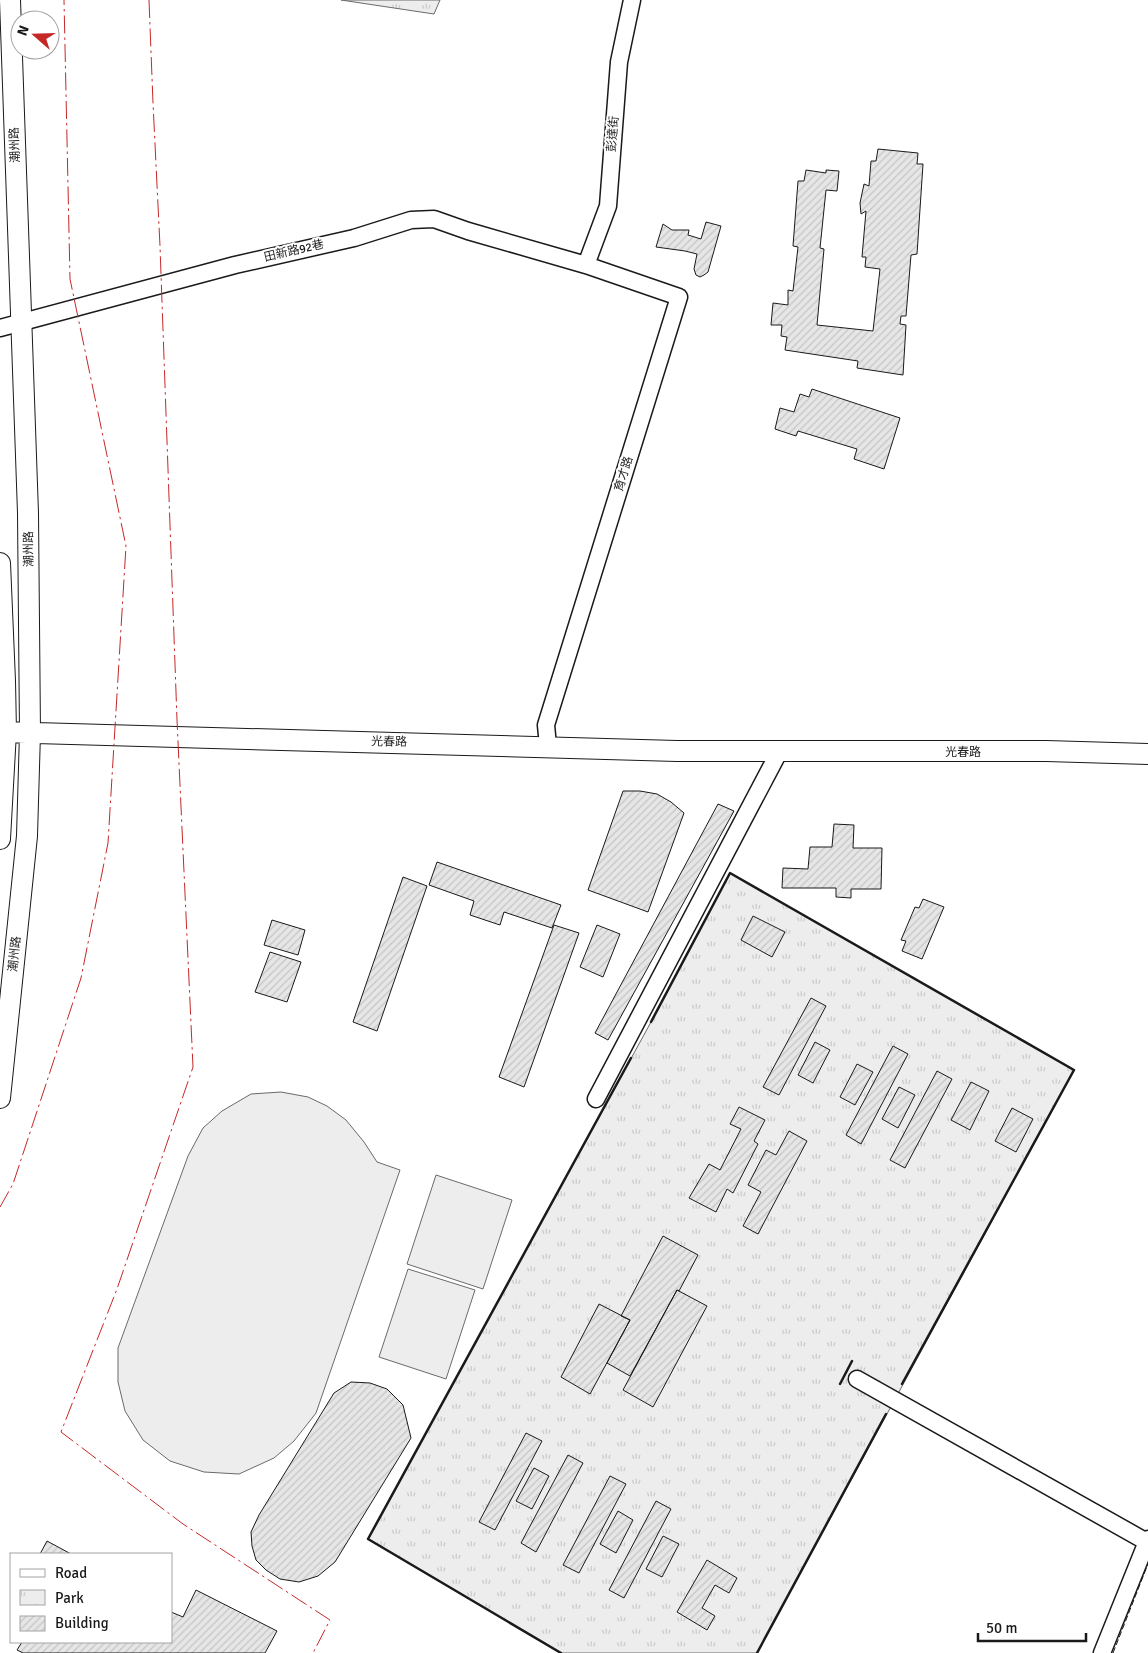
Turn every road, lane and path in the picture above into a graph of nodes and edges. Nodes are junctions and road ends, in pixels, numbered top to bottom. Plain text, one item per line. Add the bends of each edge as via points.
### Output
1 (10, 0) edge
2 (632, 0) edge
3 (586, 265) junction
4 (20, 322) junction
5 (0, 328) edge
6 (0, 563) edge
7 (3, 732) edge
8 (30, 733) junction
9 (548, 746) junction
10 (779, 752) junction
11 (1148, 754) edge
12 (0, 839) edge
13 (0, 1098) edge
14 (596, 1099) dead end
15 (857, 1379) dead end
16 (1147, 1540) edge
17 (1102, 1653) edge

1 - 4 main road, 潮州路
2 - 3 street, 彭達街 via 619,62 608,206
3 - 4 street, 田新路92巷 via 434,219 411,220 354,238 235,264
3 - 9 street, 育才路 via 679,297 546,725
4 - 5 street, 田新路92巷
4 - 8 main road, 潮州路 via 28,513
6 - 7 main road via 6,681
7 - 8 main road, 光春路
7 - 12 main road
8 - 9 main road, 光春路
8 - 13 main road, 潮州路 via 27,836
9 - 10 main road, 光春路
10 - 11 main road, 光春路
10 - 14 street
15 - 16 street
16 - 17 street

